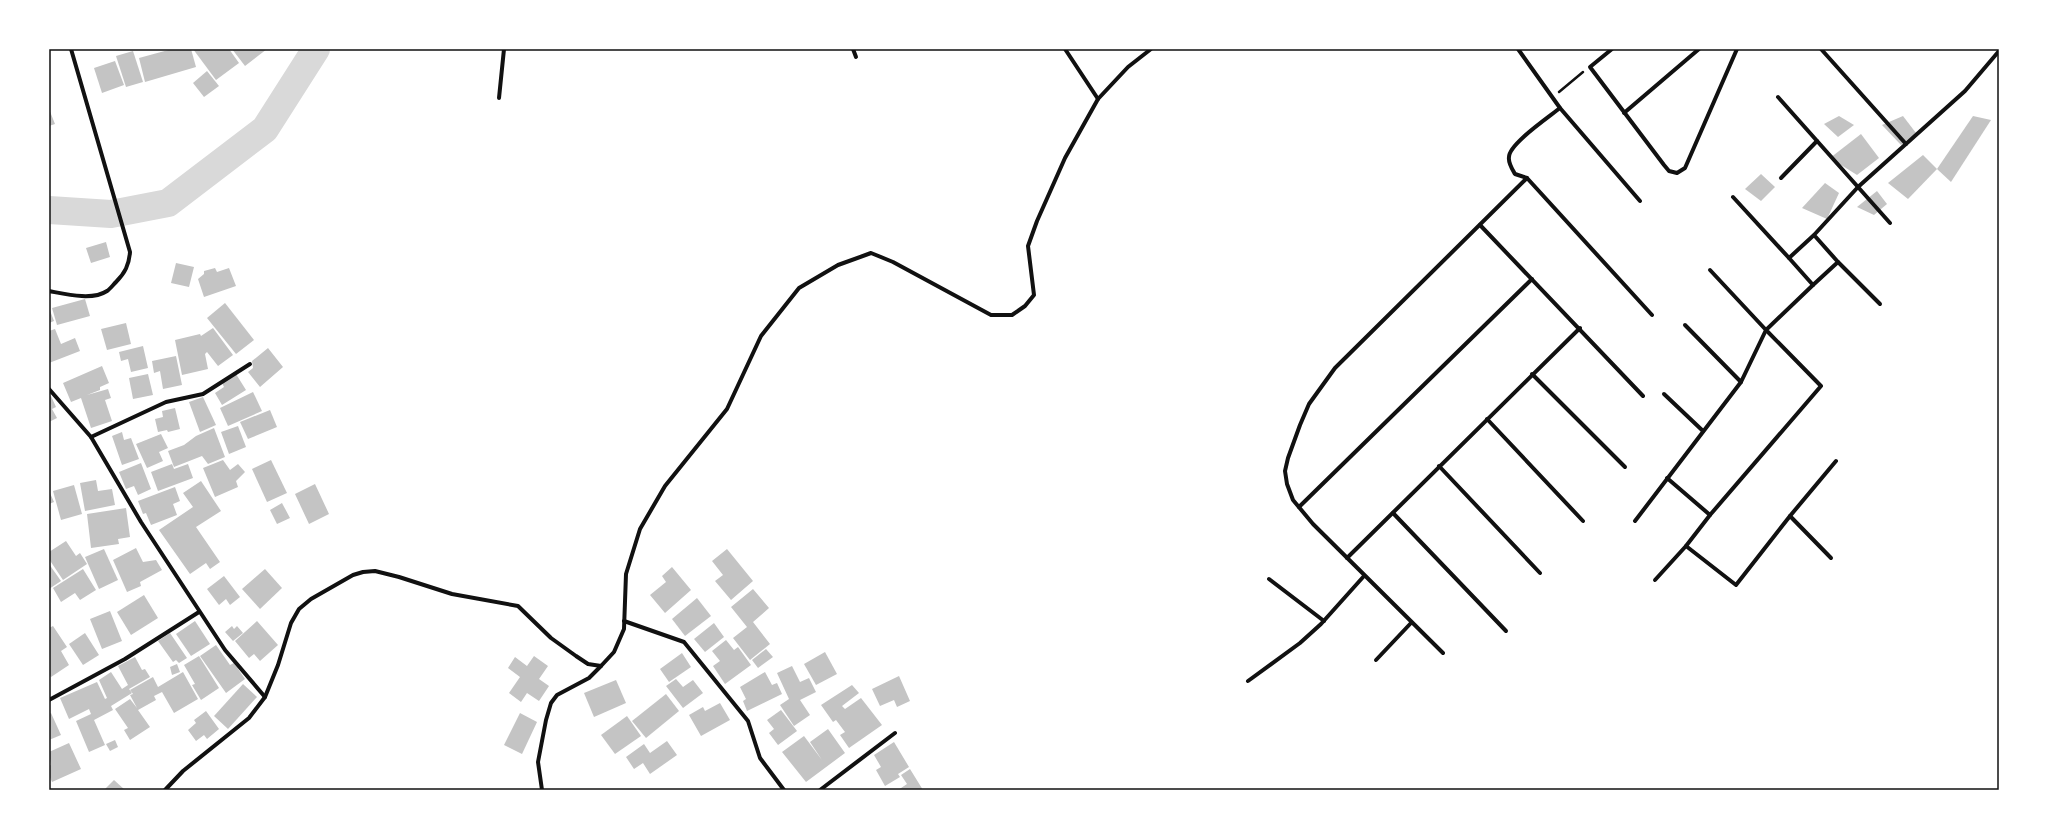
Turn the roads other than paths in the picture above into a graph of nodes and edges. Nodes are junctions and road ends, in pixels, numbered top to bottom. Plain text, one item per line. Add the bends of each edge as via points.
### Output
1 (71, 49) edge
2 (504, 49) edge
3 (853, 49) edge
4 (1065, 49) edge
5 (1151, 49) edge
6 (1518, 49) edge
7 (1612, 49) edge
8 (1699, 49) edge
9 (1737, 49) edge
10 (1821, 49) edge
11 (1999, 51) edge
12 (856, 58) dead end
13 (1778, 97) dead end
14 (499, 98) dead end
15 (1098, 99) junction
16 (1560, 108) junction
17 (1624, 113) junction
18 (1817, 141) junction
19 (1906, 144) junction
20 (1527, 178) junction
21 (1781, 178) dead end
22 (1858, 187) junction
23 (1733, 197) dead end
24 (1640, 201) dead end
25 (1890, 223) dead end
26 (1480, 225) junction
27 (1814, 235) junction
28 (1789, 258) junction
29 (1838, 262) junction
30 (1710, 270) dead end
31 (1532, 279) junction
32 (1813, 284) junction
33 (49, 291) edge
34 (1880, 304) dead end
35 (1652, 315) dead end
36 (1684, 325) dead end
37 (1580, 328) junction
38 (1766, 330) junction
39 (250, 364) dead end
40 (1532, 374) junction
41 (1741, 382) junction
42 (49, 389) edge
43 (1664, 394) dead end
44 (1643, 396) dead end
45 (1487, 419) junction
46 (1703, 431) junction
47 (91, 437) junction
48 (1836, 461) dead end
49 (1439, 466) junction
50 (1625, 467) dead end
51 (1667, 478) junction
52 (1300, 508) junction
53 (1392, 513) junction
54 (1710, 515) junction
55 (1790, 516) junction
56 (1583, 521) dead end
57 (1635, 521) dead end
58 (1686, 546) junction
59 (1346, 558) junction
60 (1831, 558) dead end
61 (1540, 573) dead end
62 (1364, 576) junction
63 (1269, 579) dead end
64 (1655, 580) dead end
65 (200, 612) junction
66 (624, 621) junction
67 (1324, 621) junction
68 (1411, 623) junction
69 (1506, 630) dead end
70 (1443, 653) dead end
71 (1376, 660) dead end
72 (601, 666) junction
73 (1248, 681) dead end
74 (265, 697) junction
75 (49, 700) edge
76 (895, 733) dead end
77 (165, 790) edge
78 (542, 790) edge
79 (784, 790) edge
80 (820, 790) edge

1 - 33 street via 114,191 130,252 129,264 106,291 94,295 70,295
2 - 14 street
3 - 12 street
4 - 15 street
5 - 15 street via 1128,67
6 - 16 street
7 - 17 street via 1590,67
8 - 17 street
9 - 17 street via 1685,168 1676,173 1669,171
10 - 19 street
11 - 19 street via 1965,91
13 - 18 street
15 - 66 street via 1065,158 1036,221 1028,246 1034,295 1025,306 1012,315 991,315 893,262 871,253 838,265 799,288 761,336 727,409 665,486 640,529 626,574
16 - 20 street via 1515,145 1508,156 1515,174
16 - 24 street
18 - 21 street
18 - 22 street
19 - 22 street
20 - 26 street
20 - 35 street
22 - 25 street
22 - 27 street
23 - 28 street
26 - 31 street
26 - 52 street via 1335,368 1309,404 1288,458 1286,471 1287,484 1293,500
27 - 28 street
27 - 29 street
28 - 32 street
29 - 32 street
29 - 34 street
30 - 38 street
31 - 37 street
31 - 52 street
32 - 38 street
36 - 41 street
37 - 40 street
37 - 44 street
38 - 41 street
38 - 54 street via 1821,386
39 - 47 street via 203,394 166,402
40 - 45 street
40 - 50 street
41 - 46 street
42 - 47 street
43 - 46 street
45 - 49 street
45 - 56 street
46 - 51 street
47 - 65 street via 141,522
48 - 55 street
49 - 53 street
49 - 61 street
51 - 54 street
51 - 57 street
52 - 59 street via 1312,524
53 - 59 street
53 - 69 street
54 - 58 street
55 - 58 street via 1736,585
55 - 60 street
58 - 64 street
59 - 62 street
62 - 67 street
62 - 68 street
63 - 67 street
65 - 74 street via 224,650
65 - 75 street via 125,659
66 - 72 street via 624,629 614,652
66 - 79 street via 684,642 746,718 760,758
67 - 73 street via 1300,643
68 - 70 street
68 - 71 street
72 - 74 street via 588,664 551,638 518,606 452,594 375,571 363,572 311,598 299,609 291,623
72 - 78 street via 589,678 557,695 551,703 538,762
74 - 77 street via 249,718 183,771
76 - 80 street

